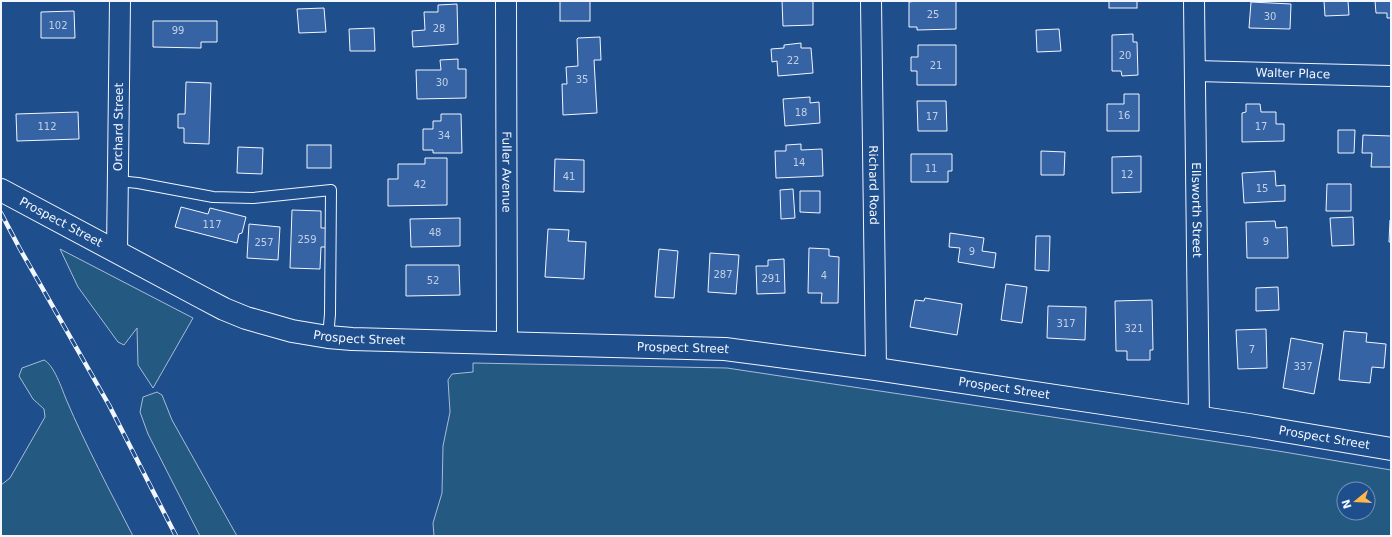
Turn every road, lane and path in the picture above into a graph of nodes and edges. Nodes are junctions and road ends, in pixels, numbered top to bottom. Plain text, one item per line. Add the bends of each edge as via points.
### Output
1 (120, 1) edge
2 (506, 1) edge
3 (870, 1) edge
4 (1194, 1) edge
5 (1196, 71) junction
6 (1391, 76) edge
7 (118, 181) junction
8 (1, 190) edge
9 (117, 252) junction
10 (328, 337) junction
11 (507, 344) junction
12 (876, 369) junction
13 (1199, 418) junction
14 (1391, 449) edge

1 - 7 street, Orchard Street
2 - 11 street, Fuller Avenue
3 - 12 street, Richard Road
4 - 5 street, Ellsworth Street
5 - 6 street, Walter Place
5 - 13 street, Ellsworth Street
7 - 9 street, Orchard Street
7 - 10 lane via 212,198 253,198 331,190
8 - 9 main road, Prospect Street
9 - 10 main road, Prospect Street via 246,318 292,331
10 - 11 main road, Prospect Street
11 - 12 main road, Prospect Street via 725,348
12 - 13 main road, Prospect Street
13 - 14 main road, Prospect Street

